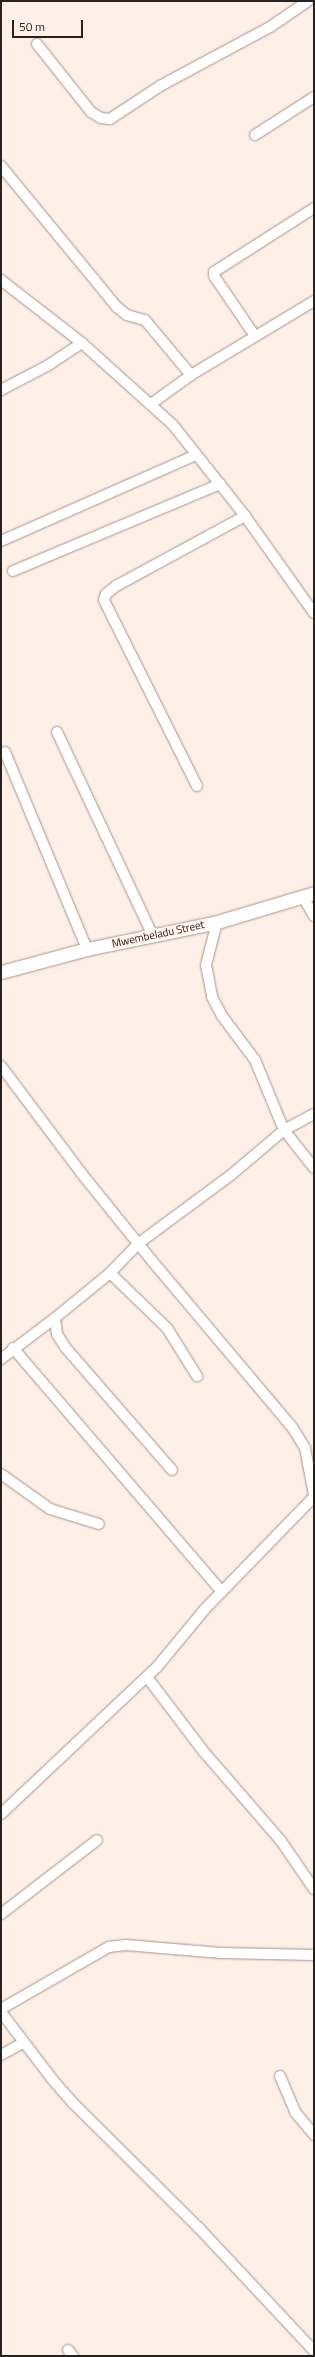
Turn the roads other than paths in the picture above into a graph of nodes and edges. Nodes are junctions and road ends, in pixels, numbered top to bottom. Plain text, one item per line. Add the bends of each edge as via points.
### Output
1 (308, 1) edge
2 (37, 44) dead end
3 (314, 97) edge
4 (255, 135) dead end
5 (1, 166) edge
6 (314, 208) edge
7 (1, 280) edge
8 (314, 300) edge
9 (255, 336) junction
10 (82, 343) junction
11 (191, 375) junction
12 (1, 390) edge
13 (151, 404) junction
14 (196, 455) junction
15 (220, 484) junction
16 (245, 516) junction
17 (1, 540) edge
18 (13, 571) dead end
19 (314, 613) edge
20 (57, 732) dead end
21 (5, 752) dead end
22 (197, 786) dead end
23 (309, 895) edge
24 (314, 916) edge
25 (218, 922) junction
26 (153, 936) junction
27 (87, 949) junction
28 (1, 972) edge
29 (1, 1066) edge
30 (313, 1116) edge
31 (284, 1130) junction
32 (314, 1168) edge
33 (139, 1243) junction
34 (110, 1273) junction
35 (55, 1318) junction
36 (13, 1348) junction
37 (1, 1359) edge
38 (197, 1376) dead end
39 (172, 1470) dead end
40 (1, 1474) edge
41 (314, 1496) edge
42 (99, 1524) dead end
43 (222, 1592) junction
44 (147, 1677) junction
45 (1, 1814) edge
46 (98, 1840) dead end
47 (314, 1889) edge
48 (1, 1914) edge
49 (314, 1955) edge
50 (1, 2010) edge
51 (23, 2043) junction
52 (1, 2055) edge
53 (280, 2076) dead end
54 (314, 2135) edge
55 (314, 2351) edge

1 - 2 street via 270,27 160,86 110,119 101,118 91,112
3 - 4 street
5 - 11 street via 117,307 127,316 145,320
6 - 9 street via 214,272 214,276
7 - 10 street
8 - 9 street
9 - 11 street
10 - 12 street via 47,366
10 - 13 street
11 - 13 street
13 - 14 street
14 - 15 street
14 - 17 street
15 - 16 street
15 - 18 street
16 - 19 street
16 - 22 street via 116,586 106,594 104,600
20 - 26 street
21 - 27 street
23 - 24 street
23 - 25 street, Mwembeladu Street
25 - 26 street, Mwembeladu Street
25 - 31 street via 206,965 212,998 222,1016 255,1060
26 - 27 street, Mwembeladu Street
27 - 28 street, Mwembeladu Street
29 - 33 street via 82,1174
30 - 31 street
31 - 32 street
31 - 33 street via 231,1175
33 - 34 street
33 - 41 street via 171,1285 292,1427 305,1448
34 - 35 street
34 - 38 street via 168,1328
35 - 36 street
35 - 39 street via 57,1334 65,1347
36 - 37 street
36 - 43 street
40 - 42 street via 50,1509
41 - 43 street
43 - 44 street
44 - 45 street
44 - 47 street via 204,1752 281,1841
46 - 48 street
49 - 50 street via 221,1953 126,1945 109,1947
50 - 51 street
51 - 52 street
51 - 55 street via 73,2103 199,2228
53 - 54 street via 294,2112

